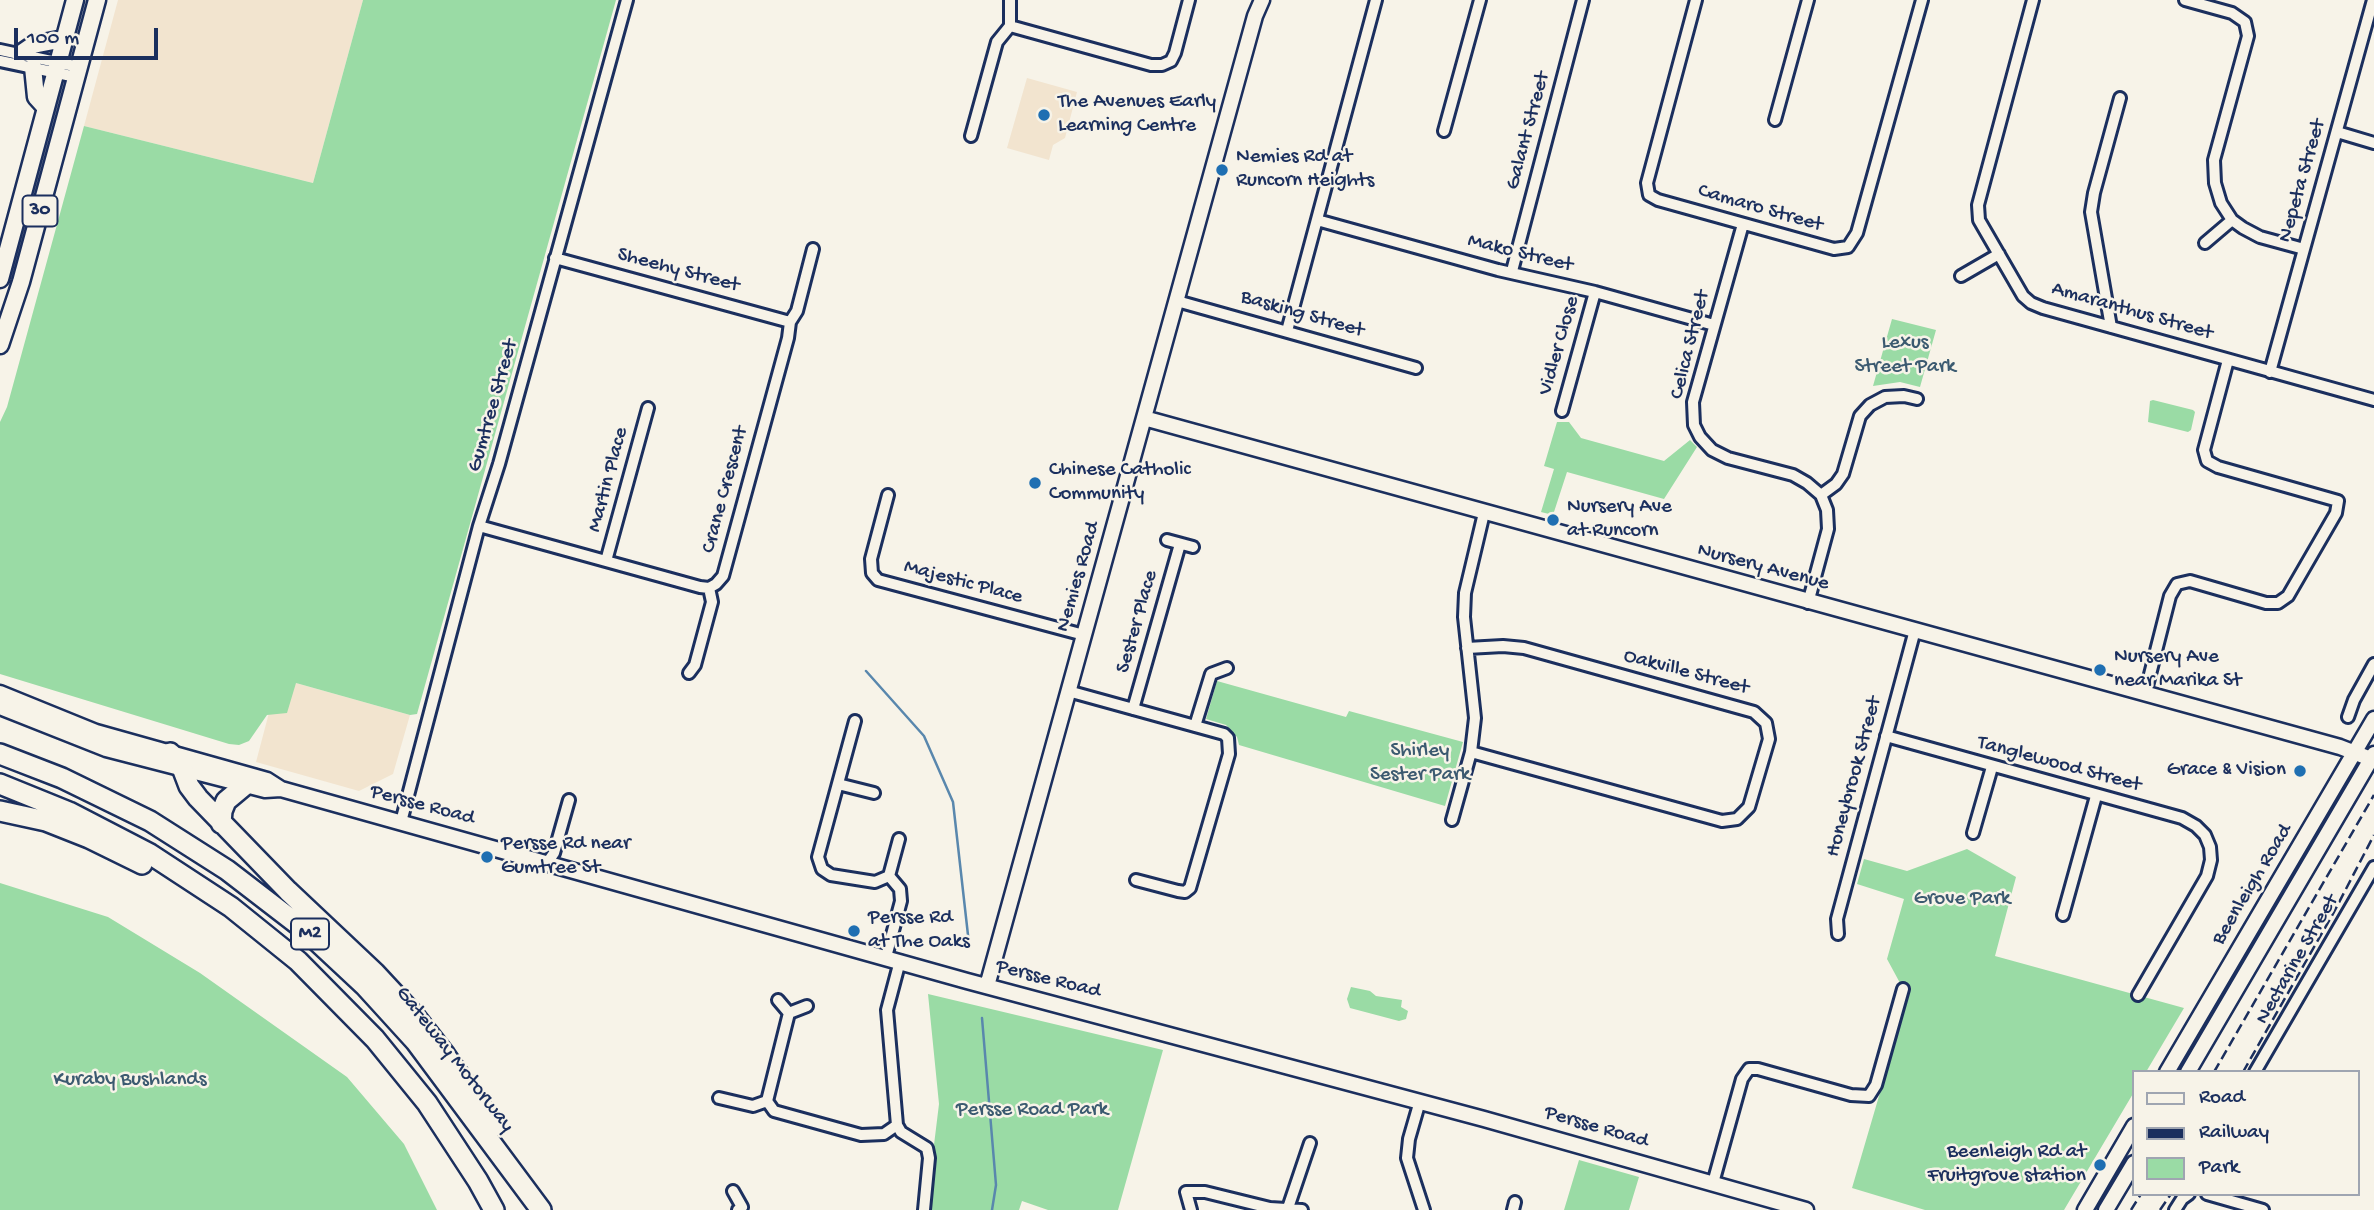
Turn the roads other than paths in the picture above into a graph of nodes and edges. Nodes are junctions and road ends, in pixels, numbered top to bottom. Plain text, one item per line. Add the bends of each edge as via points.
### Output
1 (75, 0) edge
2 (97, 0) edge
3 (627, 0) edge
4 (1010, 0) edge
5 (1189, 0) edge
6 (1255, 0) edge
7 (1262, 0) edge
8 (1376, 0) edge
9 (1480, 0) edge
10 (1583, 0) edge
11 (1696, 0) edge
12 (1808, 0) edge
13 (1922, 0) edge
14 (2033, 0) edge
15 (2373, 0) edge
16 (2190, 1) edge
17 (1255, 16) junction
18 (1010, 26) junction
19 (64, 39) junction
20 (0, 50) edge
21 (20, 54) junction
22 (0, 61) edge
23 (57, 67) junction
24 (33, 68) junction
25 (78, 72) junction
26 (2120, 98) dead end
27 (46, 108) junction
28 (1775, 120) dead end
29 (1444, 131) dead end
30 (2337, 132) junction
31 (971, 136) dead end
32 (2374, 143) edge
33 (1317, 220) junction
34 (2232, 220) junction
35 (1743, 224) junction
36 (2206, 243) dead end
37 (813, 249) dead end
38 (2304, 249) junction
39 (1999, 254) junction
40 (555, 258) junction
41 (1511, 271) junction
42 (1961, 276) dead end
43 (0, 279) edge
44 (1595, 292) junction
45 (1177, 300) junction
46 (790, 322) junction
47 (1714, 324) junction
48 (2111, 327) junction
49 (1287, 331) junction
50 (0, 345) edge
51 (2228, 360) junction
52 (1416, 368) dead end
53 (2270, 372) junction
54 (1860, 394) dead end
55 (1917, 399) dead end
56 (2374, 400) edge
57 (1870, 405) junction
58 (648, 408) dead end
59 (1562, 411) dead end
60 (1144, 418) junction
61 (888, 495) dead end
62 (1821, 495) junction
63 (1484, 513) junction
64 (479, 526) junction
65 (1167, 540) dead end
66 (1180, 544) junction
67 (1193, 547) dead end
68 (606, 561) junction
69 (709, 588) junction
70 (1808, 603) junction
71 (1915, 630) junction
72 (1084, 635) junction
73 (1467, 649) junction
74 (2374, 664) edge
75 (1227, 668) dead end
76 (689, 673) dead end
77 (1068, 691) junction
78 (0, 693) edge
79 (2145, 694) junction
80 (0, 707) edge
81 (1133, 709) junction
82 (2348, 716) dead end
83 (2374, 719) edge
84 (855, 721) dead end
85 (1195, 726) junction
86 (1886, 736) junction
87 (1471, 752) junction
88 (2355, 752) junction
89 (170, 753) junction
90 (0, 754) edge
91 (2373, 756) edge
92 (1992, 766) junction
93 (184, 770) junction
94 (0, 784) edge
95 (838, 784) junction
96 (244, 786) junction
97 (281, 789) junction
98 (874, 793) dead end
99 (2096, 796) junction
100 (569, 800) dead end
101 (0, 811) edge
102 (1452, 820) dead end
103 (401, 822) junction
104 (221, 823) junction
105 (1973, 833) dead end
106 (899, 839) dead end
107 (547, 863) junction
108 (2374, 867) edge
109 (889, 876) junction
110 (1136, 880) dead end
111 (230, 907) junction
112 (2063, 915) dead end
113 (1838, 934) dead end
114 (893, 959) junction
115 (987, 986) junction
116 (1903, 989) dead end
117 (2138, 995) dead end
118 (778, 1000) dead end
119 (807, 1006) dead end
120 (789, 1013) junction
121 (2167, 1070) edge
122 (2189, 1070) edge
123 (2257, 1070) edge
124 (719, 1098) dead end
125 (766, 1101) junction
126 (1420, 1101) junction
127 (897, 1125) junction
128 (2132, 1129) edge
129 (1310, 1143) dead end
130 (2132, 1166) edge
131 (1713, 1183) junction
132 (733, 1191) dead end
133 (2186, 1196) edge
134 (2214, 1196) edge
135 (1762, 1204) edge
136 (1288, 1208) edge
137 (744, 1209) edge
138 (494, 1210) edge
139 (541, 1210) edge
140 (552, 1210) edge
141 (924, 1210) edge
142 (1191, 1210) edge
143 (1302, 1210) edge
144 (1423, 1210) edge
145 (1805, 1210) edge
146 (2085, 1210) edge
147 (2106, 1210) edge
148 (2175, 1210) edge
149 (2263, 1210) edge

1 - 19 main road, 30
2 - 25 main road, 30
3 - 40 street, Gumtree Street
4 - 18 street
5 - 18 street via 1175,53 1162,65
6 - 17 street, Nemies Road
7 - 17 street, Nemies Road
8 - 33 street
9 - 29 street
10 - 41 street, Galant Street
11 - 35 street, Camaro Street via 1647,183 1649,195
12 - 28 street
13 - 35 street, Camaro Street via 1857,233 1848,247 1834,249
14 - 39 street, Amaranthus Street via 1978,205 1979,220
15 - 30 street, Nepeta Street
16 - 34 street via 2232,13 2245,22 2248,36 2214,160 2215,183
17 - 45 street, Nemies Road
18 - 31 street via 997,42
19 - 21 main road via 33,45
19 - 23 main road, 30
20 - 21 street
21 - 23 street
22 - 24 street
23 - 24 street
23 - 25 street
23 - 27 main road, 30
24 - 27 main road via 36,97
25 - 50 main road, 30
26 - 48 street via 2091,212
27 - 43 main road, 30
30 - 32 street
30 - 38 street, Nepeta Street
33 - 41 street, Mako Street
33 - 49 street
34 - 36 street
34 - 38 street via 2260,237
35 - 47 street, Celica Street
37 - 46 street, Crane Crescent
38 - 53 street, Nepeta Street
39 - 42 street
39 - 48 street, Amaranthus Street via 2031,303
40 - 46 street, Sheehy Street
40 - 64 street, Gumtree Street
41 - 44 street, Mako Street
44 - 47 street, Mako Street
44 - 59 street, Vidler Close
45 - 49 street, Basking Street
45 - 60 street, Nemies Road
46 - 69 street, Crane Crescent via 723,576
47 - 62 street, Celica Street via 1693,402 1700,438 1728,458 1793,475
48 - 51 street, Amaranthus Street
49 - 52 street, Basking Street
51 - 53 street, Amaranthus Street
51 - 79 street via 2204,450 2207,461 2338,501 2336,513 2288,596 2278,603 2190,581 2177,584
53 - 56 street, Amaranthus Street
54 - 57 street
55 - 57 street via 1885,397
57 - 62 street via 1860,416 1843,474
58 - 68 street, Martin Place
60 - 63 street, Nursery Avenue
60 - 72 street, Nemies Road
61 - 72 street, Majestic Place via 871,559 878,580
62 - 70 street via 1828,529
63 - 70 street, Nursery Avenue
63 - 73 street via 1465,593
64 - 68 street
64 - 103 street, Gumtree Street
65 - 66 street
66 - 67 street
66 - 81 street, Sester Place
68 - 69 street
69 - 76 street via 712,602
70 - 71 street, Nursery Avenue
71 - 79 street, Nursery Avenue
71 - 86 street, Honeybrook Street
72 - 77 street, Nemies Road
73 - 87 street via 1475,718
73 - 87 street, Oakville Street via 1524,648 1754,712 1766,723 1769,739 1749,807 1737,819 1722,821
74 - 82 street
75 - 85 street via 1211,674
77 - 81 street
77 - 115 street, Nemies Road
78 - 89 street, Persse Road via 96,732
79 - 88 street, Nursery Avenue
80 - 93 street, Persse Road via 94,745
81 - 85 street
83 - 88 street, Beenleigh Road
84 - 95 street
85 - 110 street via 1224,734 1230,744 1190,888 1185,892
86 - 92 street, Tanglewood Street
86 - 113 street, Honeybrook Street via 1837,919
87 - 102 street
88 - 91 street, Nursery Avenue
88 - 121 street, Beenleigh Road
89 - 93 highway
89 - 97 street, Persse Road via 267,780
90 - 139 highway, Gateway Motorway / M2 via 150,821 227,870 305,930 416,1042
91 - 122 street, Beenleigh Road
92 - 99 street, Tanglewood Street
92 - 105 street
93 - 96 street, Persse Road
93 - 104 highway via 192,792
94 - 111 highway, M2 via 123,839
95 - 98 street
95 - 109 street via 818,857 822,869 831,875 875,882
96 - 97 street, Persse Road
96 - 104 highway via 226,801
97 - 103 street, Persse Road
99 - 112 street
99 - 117 street, Tanglewood Street via 2182,818 2205,835 2210,847 2207,876
100 - 107 street
101 - 111 highway via 70,830 211,903
103 - 107 street, Persse Road
104 - 140 highway via 413,1014
106 - 109 street
107 - 114 street, Persse Road
108 - 123 street, Nectarine Street
109 - 114 street via 900,889 901,901
111 - 138 highway, M2 via 298,961 375,1039 426,1103
114 - 115 street, Persse Road
114 - 127 street via 887,1010
115 - 126 street, Persse Road
116 - 131 street via 1869,1096 1749,1069 1742,1079
118 - 120 street
119 - 120 street
120 - 125 street
124 - 125 street via 753,1106
125 - 127 street via 774,1111 861,1135 884,1133
126 - 131 street, Persse Road
126 - 144 street via 1407,1158
127 - 141 street via 927,1148
128 - 146 street
129 - 136 street
130 - 147 street
131 - 135 street, Persse Road
132 - 137 street
133 - 148 street
134 - 149 street
135 - 145 street, Persse Road
136 - 142 street via 1186,1192
136 - 143 street

